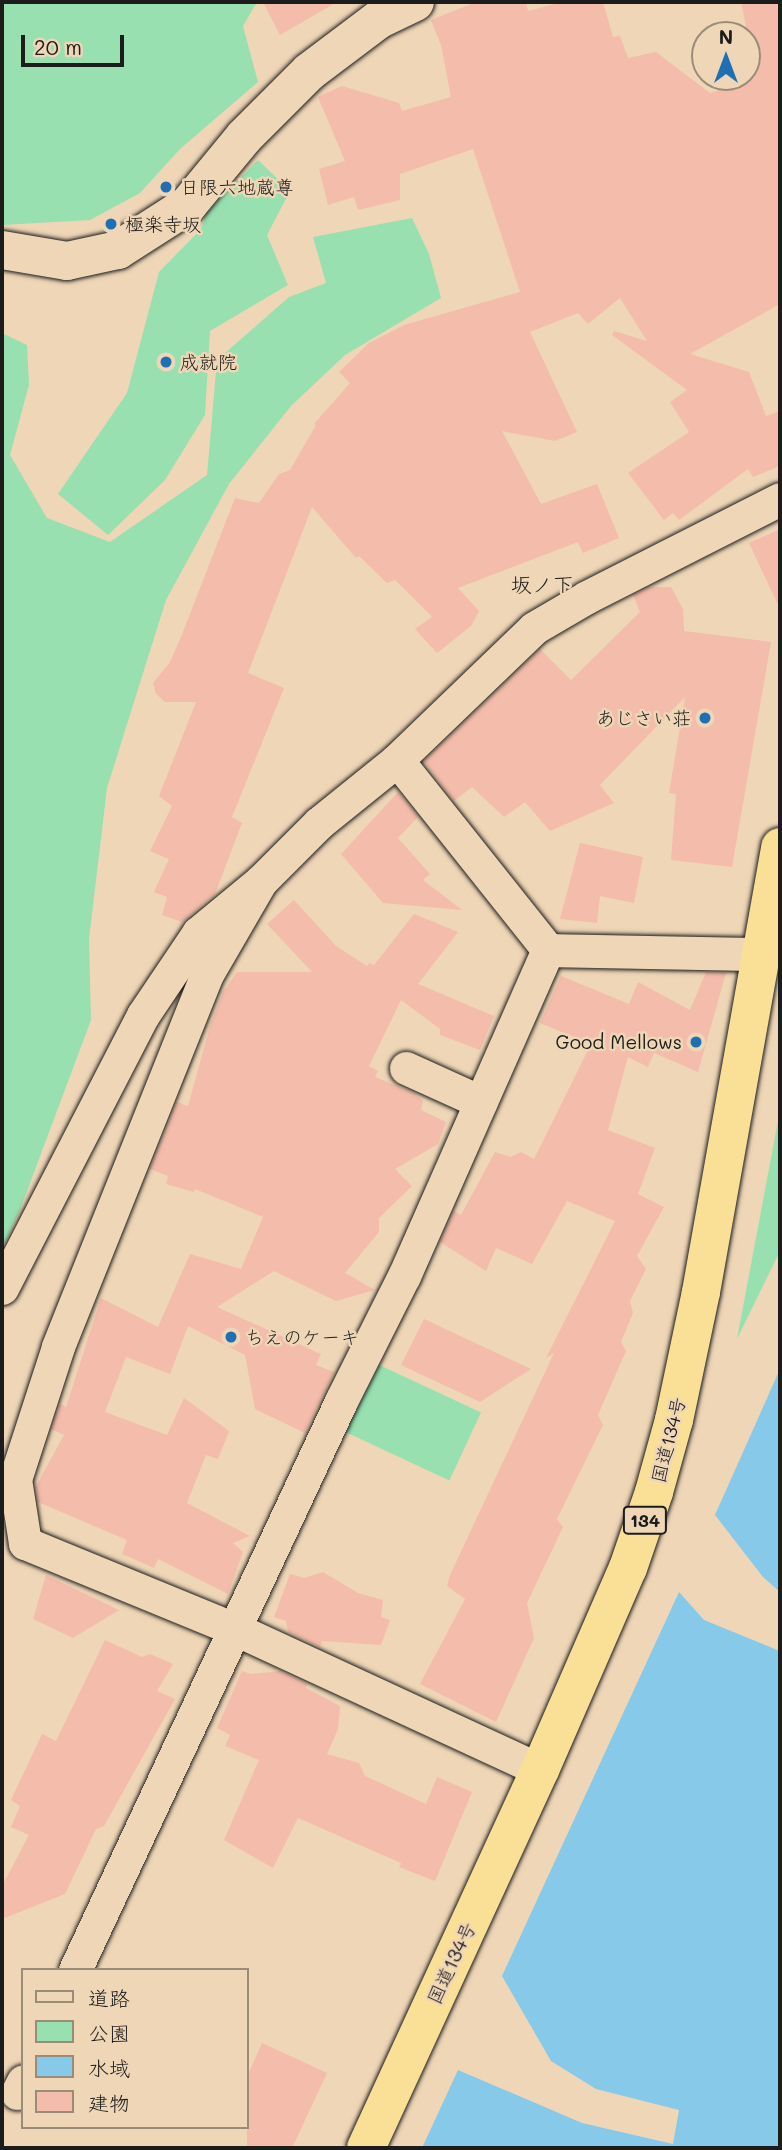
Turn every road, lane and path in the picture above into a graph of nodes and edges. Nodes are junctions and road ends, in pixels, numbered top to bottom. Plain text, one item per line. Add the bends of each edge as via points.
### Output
1 (415, 2) edge
2 (2, 250) edge
3 (780, 499) edge
4 (397, 760) junction
5 (780, 847) edge
6 (261, 881) junction
7 (548, 950) junction
8 (761, 954) junction
9 (407, 1068) dead end
10 (481, 1102) junction
11 (2, 1288) edge
12 (235, 1629) junction
13 (540, 1770) junction
14 (76, 1968) edge
15 (366, 2148) edge

1 - 2 street via 378,20 309,72 244,137 188,205 118,250 68,261
3 - 4 street via 534,628
4 - 6 street via 319,823
4 - 7 street
5 - 8 highway, 国道134号 / 134
6 - 11 street via 198,933 143,1015
6 - 12 street via 207,974 58,1347 15,1479 25,1543
7 - 8 street
7 - 10 street
8 - 13 highway, 国道134号 / 134 via 701,1292 666,1454 628,1568
9 - 10 street
10 - 12 street via 404,1276
12 - 13 street
12 - 14 street
13 - 15 highway, 国道134号 / 134

